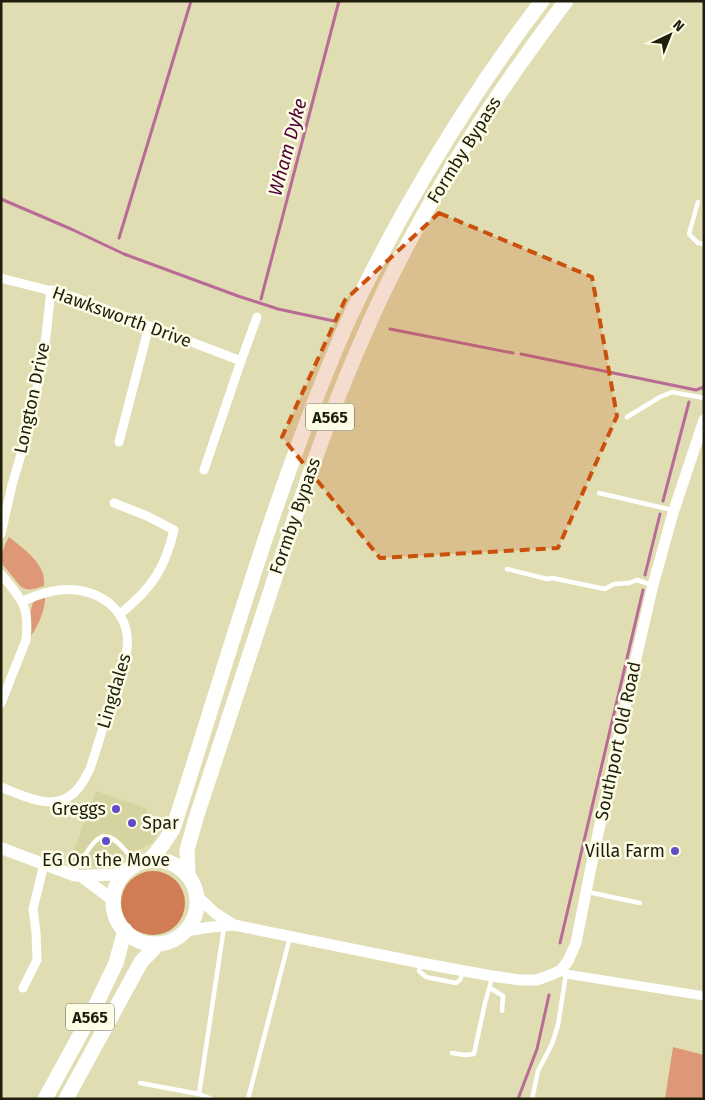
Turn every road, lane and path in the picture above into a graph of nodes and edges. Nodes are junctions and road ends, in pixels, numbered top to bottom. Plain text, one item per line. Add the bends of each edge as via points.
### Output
1 (542, 1) edge
2 (566, 1) edge
3 (698, 202) dead end
4 (704, 244) edge
5 (1, 278) edge
6 (51, 290) junction
7 (257, 317) dead end
8 (149, 326) junction
9 (241, 361) junction
10 (704, 398) edge
11 (627, 417) dead end
12 (704, 420) edge
13 (119, 442) dead end
14 (204, 470) dead end
15 (598, 493) dead end
16 (114, 503) dead end
17 (674, 511) junction
18 (1, 534) edge
19 (507, 570) dead end
20 (1, 574) edge
21 (653, 585) junction
22 (23, 601) junction
23 (120, 614) junction
24 (1, 703) edge
25 (1, 787) edge
26 (1, 848) edge
27 (143, 862) junction
28 (44, 864) junction
29 (124, 874) junction
30 (188, 874) junction
31 (77, 875) junction
32 (586, 892) junction
33 (197, 896) junction
34 (113, 900) junction
35 (640, 903) dead end
36 (229, 925) junction
37 (125, 930) junction
38 (186, 931) junction
39 (290, 937) junction
40 (158, 944) junction
41 (564, 972) junction
42 (491, 982) junction
43 (23, 988) dead end
44 (704, 996) edge
45 (502, 1011) dead end
46 (452, 1053) dead end
47 (140, 1083) dead end
48 (199, 1094) junction
49 (45, 1099) edge
50 (66, 1099) edge
51 (212, 1099) edge
52 (248, 1099) edge
53 (532, 1099) edge

1 - 27 highway, Formby Bypass / A565 via 472,99 426,173 383,250 345,329 306,423 272,520 173,829 163,844
2 - 30 highway, Formby Bypass / A565 via 487,111 442,183 401,256 365,332 324,431 285,544 197,815 187,850
3 - 4 lane via 689,234
5 - 6 street, Hawksworth Drive
6 - 8 street, Hawksworth Drive
6 - 18 street, Longton Drive via 32,417
7 - 9 street
8 - 9 street, Hawksworth Drive
8 - 13 street
9 - 14 street
10 - 11 lane via 672,392
12 - 17 street, Southport Old Road
15 - 17 lane
16 - 23 street via 174,530 154,580
17 - 21 street, Southport Old Road
19 - 21 lane via 605,590 614,584 637,580
20 - 22 street
21 - 32 street, Southport Old Road
22 - 23 street via 62,589 80,591 97,595
22 - 24 street via 26,640
23 - 25 street, Lingdales via 127,635 127,652 90,770 82,784 74,793 52,802 42,802
26 - 28 main road
27 - 29 highway, A565
27 - 30 highway via 164,860
27 - 31 lane via 114,838 104,836 95,841
28 - 31 main road
28 - 43 street via 33,909 37,960
29 - 31 main road
29 - 34 highway, A565 via 116,886
30 - 33 highway, A565
31 - 34 main road
32 - 35 lane
32 - 41 street, Southport Old Road via 576,943
33 - 36 street
33 - 38 highway via 197,908
34 - 37 highway via 118,922
36 - 38 street
36 - 39 street
36 - 48 lane
37 - 40 highway via 134,938
37 - 49 highway, A565 via 116,963
38 - 40 highway, A565 via 178,938
39 - 42 street via 463,970
39 - 52 lane
40 - 50 highway, A565 via 141,962
41 - 42 street via 537,980
41 - 44 street
41 - 53 lane via 558,1025 538,1071
42 - 45 lane via 503,996
42 - 46 lane via 474,1054
47 - 48 lane
48 - 51 lane

